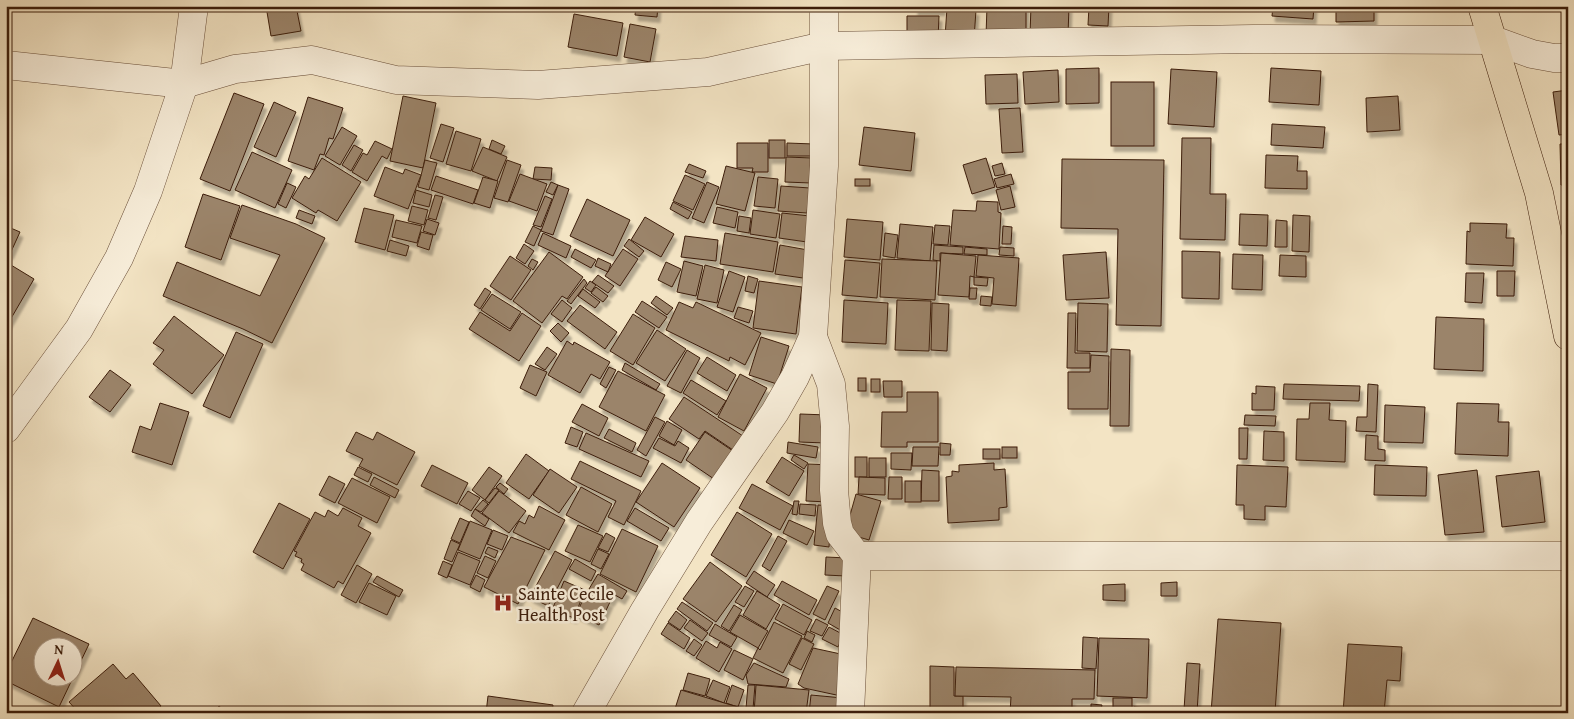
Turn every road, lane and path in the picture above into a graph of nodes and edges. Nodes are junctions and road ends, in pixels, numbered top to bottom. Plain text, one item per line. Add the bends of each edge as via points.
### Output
1 (194, 6) edge
2 (824, 6) edge
3 (1482, 6) edge
4 (1493, 40) junction
5 (824, 46) junction
6 (1568, 58) edge
7 (6, 65) edge
8 (184, 84) junction
9 (1568, 336) edge
10 (813, 337) junction
11 (6, 429) edge
12 (858, 556) junction
13 (1568, 556) edge
14 (586, 713) edge
15 (850, 713) edge

1 - 8 street
2 - 5 street
3 - 4 main road
4 - 5 street via 1253,39
4 - 6 street via 1532,54
4 - 9 main road via 1539,193
5 - 8 street via 708,72 538,85 396,80 312,60 235,69
5 - 10 street via 824,166
7 - 8 street
8 - 11 street via 148,191 119,258 79,329
10 - 12 street via 830,384 835,426 837,523 840,534
10 - 14 street via 775,412 664,578
12 - 13 street
12 - 15 street

